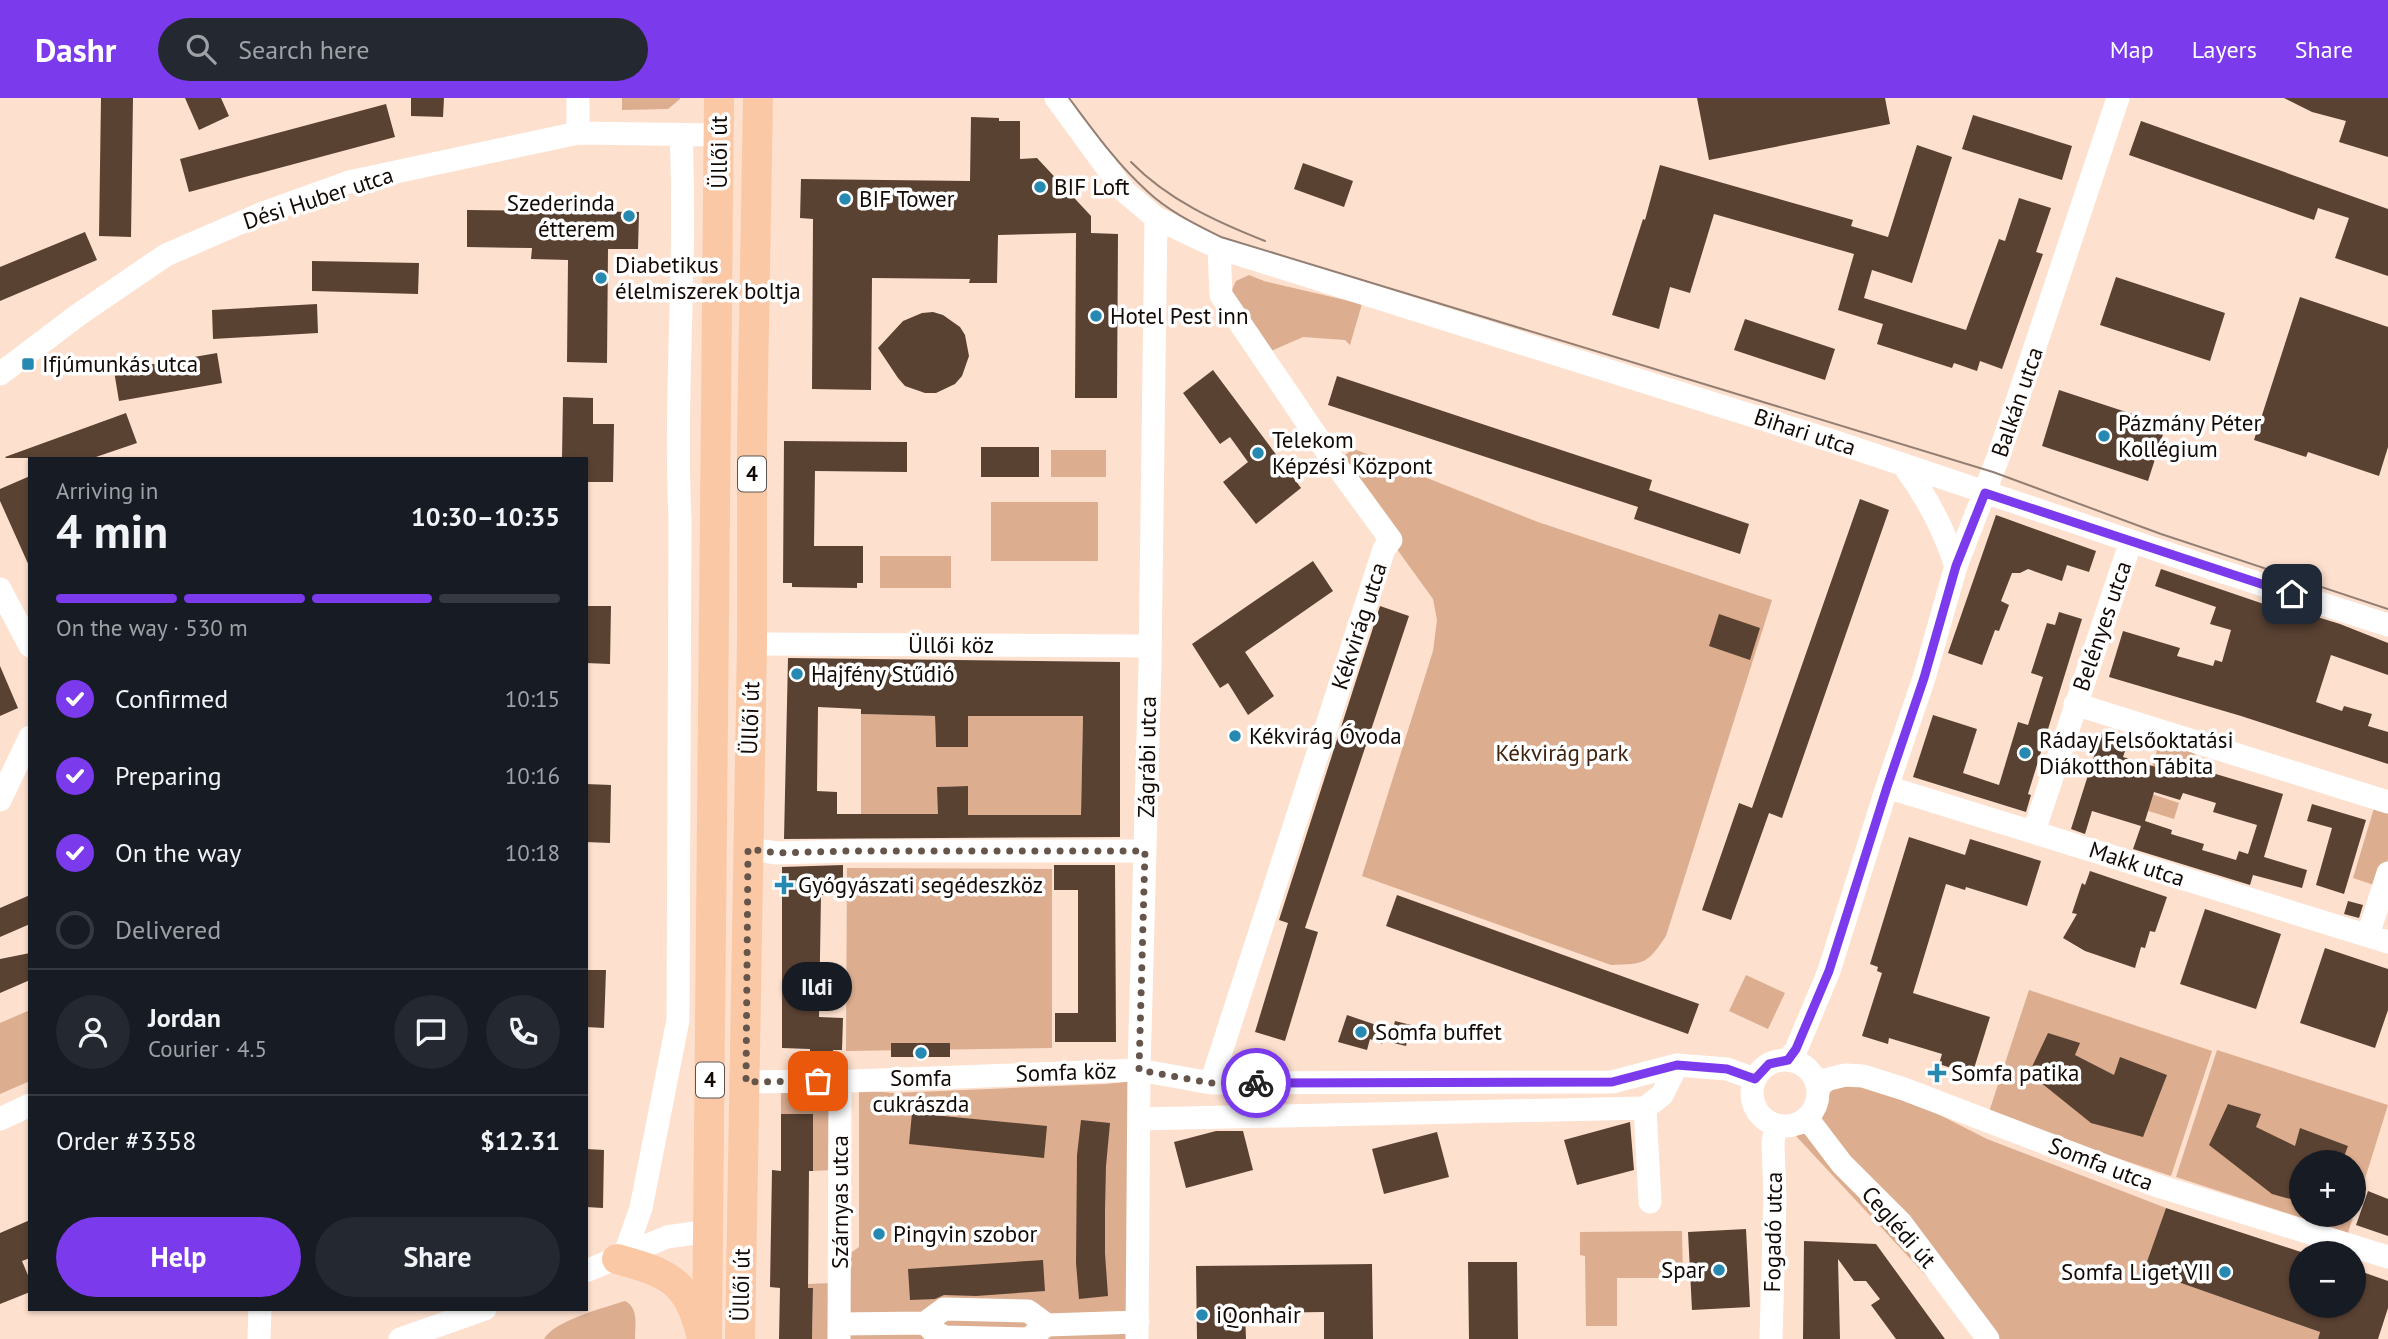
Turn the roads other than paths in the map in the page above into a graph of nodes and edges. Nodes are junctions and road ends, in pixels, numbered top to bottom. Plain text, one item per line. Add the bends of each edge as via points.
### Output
1 (578, 98) edge
2 (719, 98) edge
3 (758, 98) edge
4 (1056, 98) edge
5 (2118, 98) edge
6 (578, 133) junction
7 (681, 135) junction
8 (719, 135) junction
9 (1156, 218) junction
10 (1219, 248) junction
11 (0, 374) edge
12 (1903, 465) junction
13 (1985, 493) junction
14 (2131, 541) junction
15 (1956, 566) junction
16 (0, 589) edge
17 (2388, 625) edge
18 (28, 642) edge
19 (752, 644) junction
20 (1150, 646) junction
21 (2076, 704) junction
22 (24, 757) edge
23 (1887, 787) junction
24 (0, 800) edge
25 (2388, 802) edge
26 (2034, 831) junction
27 (748, 849) junction
28 (1145, 851) junction
29 (2388, 873) edge
30 (2378, 939) edge
31 (1788, 1060) junction
32 (1677, 1065) junction
33 (1139, 1070) junction
34 (1755, 1079) junction
35 (840, 1081) junction
36 (746, 1082) junction
37 (1211, 1083) junction
38 (1817, 1083) junction
39 (28, 1106) edge
40 (1645, 1108) junction
41 (1807, 1118) junction
42 (0, 1119) edge
43 (1139, 1119) junction
44 (1776, 1125) junction
45 (1650, 1202) dead end
46 (742, 1214) junction
47 (708, 1231) junction
48 (2388, 1257) edge
49 (617, 1259) junction
50 (741, 1268) junction
51 (588, 1270) edge
52 (260, 1311) edge
53 (479, 1311) edge
54 (1138, 1330) edge
55 (839, 1331) edge
56 (259, 1339) edge
57 (400, 1339) edge
58 (705, 1339) edge
59 (740, 1339) edge
60 (1770, 1339) edge
61 (1988, 1339) edge

1 - 6 street
2 - 8 main road, Üllői út / 4
3 - 19 main road, Üllői út / 4
4 - 9 street via 1124,191
5 - 13 street, Balkán utca
6 - 7 street, Dési Huber utca
6 - 11 street, Dési Huber utca via 349,183 219,231 166,255
7 - 8 street, Dési Huber utca
7 - 49 street, Üllői út via 678,1020 641,1208 627,1248
8 - 47 main road, Üllői út / 4
9 - 10 street
9 - 20 street, Zágrábi utca
10 - 12 street, Bihari utca
10 - 37 street, Kékvirág utca via 1221,295 1391,540 1384,549
12 - 13 street, Bihari utca
12 - 15 street via 1920,487
13 - 14 street, Bihari utca
13 - 15 street, Balkán utca
14 - 17 street, Bihari utca
14 - 21 street, Belényes utca
15 - 23 street, Balkán utca
16 - 18 street
19 - 20 street, Üllői köz
19 - 27 main road, Üllői út / 4
20 - 28 street, Zágrábi utca
21 - 25 street
21 - 26 street, Belényes utca
22 - 24 street
23 - 26 street, Makk utca
23 - 31 street, Balkán utca via 1829,971
26 - 30 street, Makk utca
27 - 28 street via 777,853
27 - 36 main road, Üllői út / 4
28 - 33 street, Zágrábi utca
29 - 30 street
31 - 34 street via 1769,1064
31 - 38 street via 1806,1067
32 - 34 street, Somfa köz via 1727,1069
32 - 37 street, Somfa köz via 1612,1082
32 - 40 street via 1661,1095
33 - 35 street, Somfa köz
33 - 37 street, Somfa köz
33 - 43 street, Zágrábi utca
34 - 44 street via 1752,1099 1756,1109
35 - 36 street, Somfa köz
35 - 55 street, Szárnyas utca
36 - 46 main road, Üllői út / 4
38 - 41 street via 1817,1102
38 - 48 street, Somfa utca via 1845,1075 1863,1076 2155,1185
39 - 42 street
40 - 43 street
40 - 45 street
41 - 44 street via 1790,1126
41 - 61 street, Ceglédi út via 1842,1164 1901,1223
43 - 54 street, Zágrábi utca
44 - 60 street, Fogadó utca
46 - 47 main road
46 - 50 main road, Üllői út / 4
47 - 49 street via 667,1237
47 - 50 main road
47 - 58 main road, Üllői út / 4
49 - 51 street
49 - 58 main road via 658,1270 671,1279 688,1298
50 - 59 main road, Üllői út / 4
52 - 56 street
53 - 57 street
54 - 55 street, Szárnyas utca via 1047,1325 1028,1311 944,1309 925,1323

